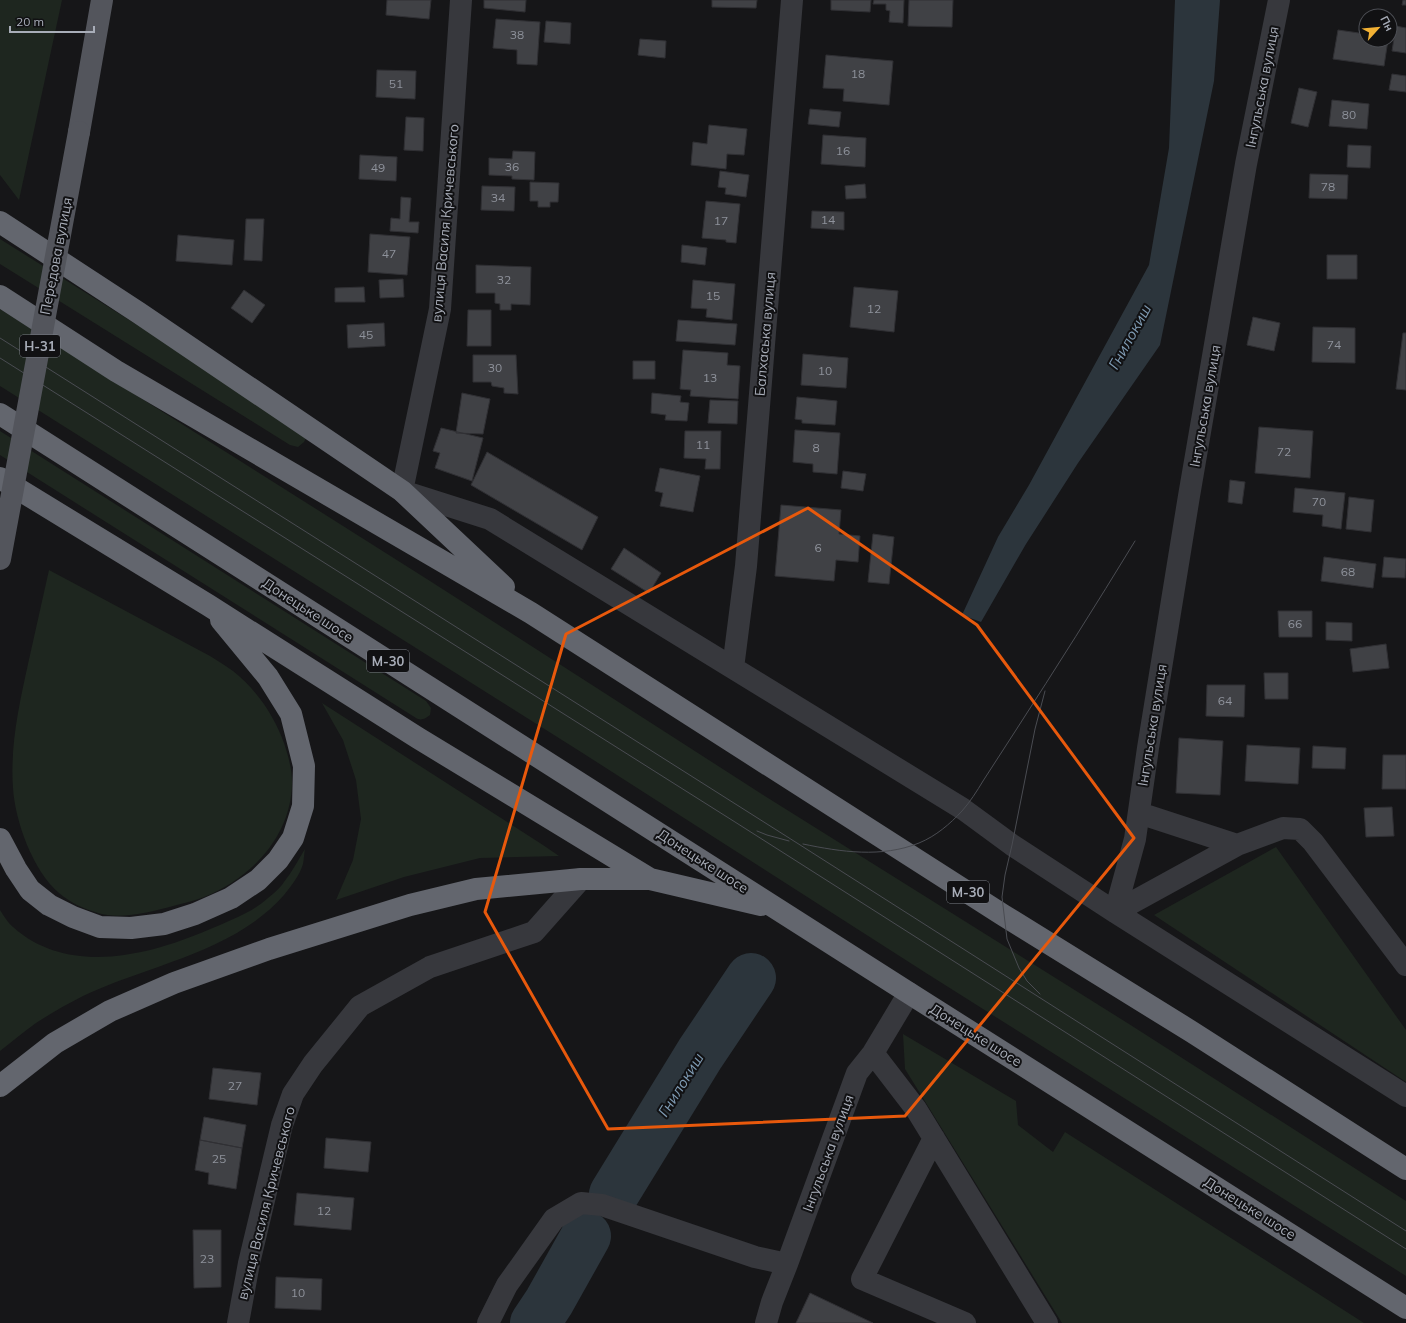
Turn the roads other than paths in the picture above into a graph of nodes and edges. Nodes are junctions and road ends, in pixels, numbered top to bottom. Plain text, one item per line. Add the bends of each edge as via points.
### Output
1 (102, 0) edge
2 (462, 0) edge
3 (792, 0) edge
4 (1279, 0) edge
5 (0, 222) edge
6 (0, 296) edge
7 (0, 414) edge
8 (0, 478) edge
9 (402, 491) junction
10 (0, 559) edge
11 (208, 605) junction
12 (531, 613) junction
13 (733, 668) junction
14 (1139, 813) junction
15 (0, 840) edge
16 (1237, 845) junction
17 (581, 879) junction
18 (650, 879) junction
19 (776, 908) junction
20 (1115, 912) junction
21 (1406, 965) edge
22 (909, 993) junction
23 (872, 1053) junction
24 (0, 1086) edge
25 (1406, 1096) edge
26 (934, 1138) junction
27 (1406, 1169) edge
28 (787, 1264) junction
29 (1406, 1308) edge
30 (238, 1323) edge
31 (488, 1323) edge
32 (766, 1323) edge
33 (965, 1323) edge
34 (1047, 1323) edge

1 - 10 main road, Передова вулиця / Н-31, bridge
2 - 9 street, вулиця Василя Кричевського via 440,309
3 - 13 street, Балхаська вулиця via 746,566
4 - 14 street, Інгульська вулиця via 1246,164 1189,496
5 - 9 highway
6 - 12 highway, М-30 via 116,371
7 - 19 highway, Донецьке шосе / М-30
8 - 11 highway
9 - 12 highway
9 - 13 street via 490,519
11 - 15 highway via 268,677 290,714 304,766 303,806 293,838 278,860 258,880 231,898 195,914 164,924 131,928 100,927 73,917 30,890
11 - 18 highway via 418,738
12 - 27 highway, М-30
13 - 20 street via 963,809 1012,845
14 - 16 street
14 - 20 street, Інгульська вулиця via 1135,839
16 - 20 street
16 - 21 street via 1283,828 1300,829 1313,842
17 - 18 highway
17 - 24 highway via 476,889 410,905 174,983 110,1011 55,1043
17 - 30 street, вулиця Василя Кричевського via 534,932 430,967 360,1006 313,1064 293,1094 282,1125 249,1263
18 - 19 highway
19 - 22 highway, Донецьке шосе / М-30
20 - 25 street
22 - 23 street, Інгульська вулиця
22 - 29 highway, Донецьке шосе / М-30
23 - 26 street via 916,1109
23 - 28 street, Інгульська вулиця via 857,1074
26 - 33 street via 862,1279
26 - 34 street
28 - 31 street via 755,1257 602,1205 581,1203 554,1219 507,1285
28 - 32 street, Інгульська вулиця

